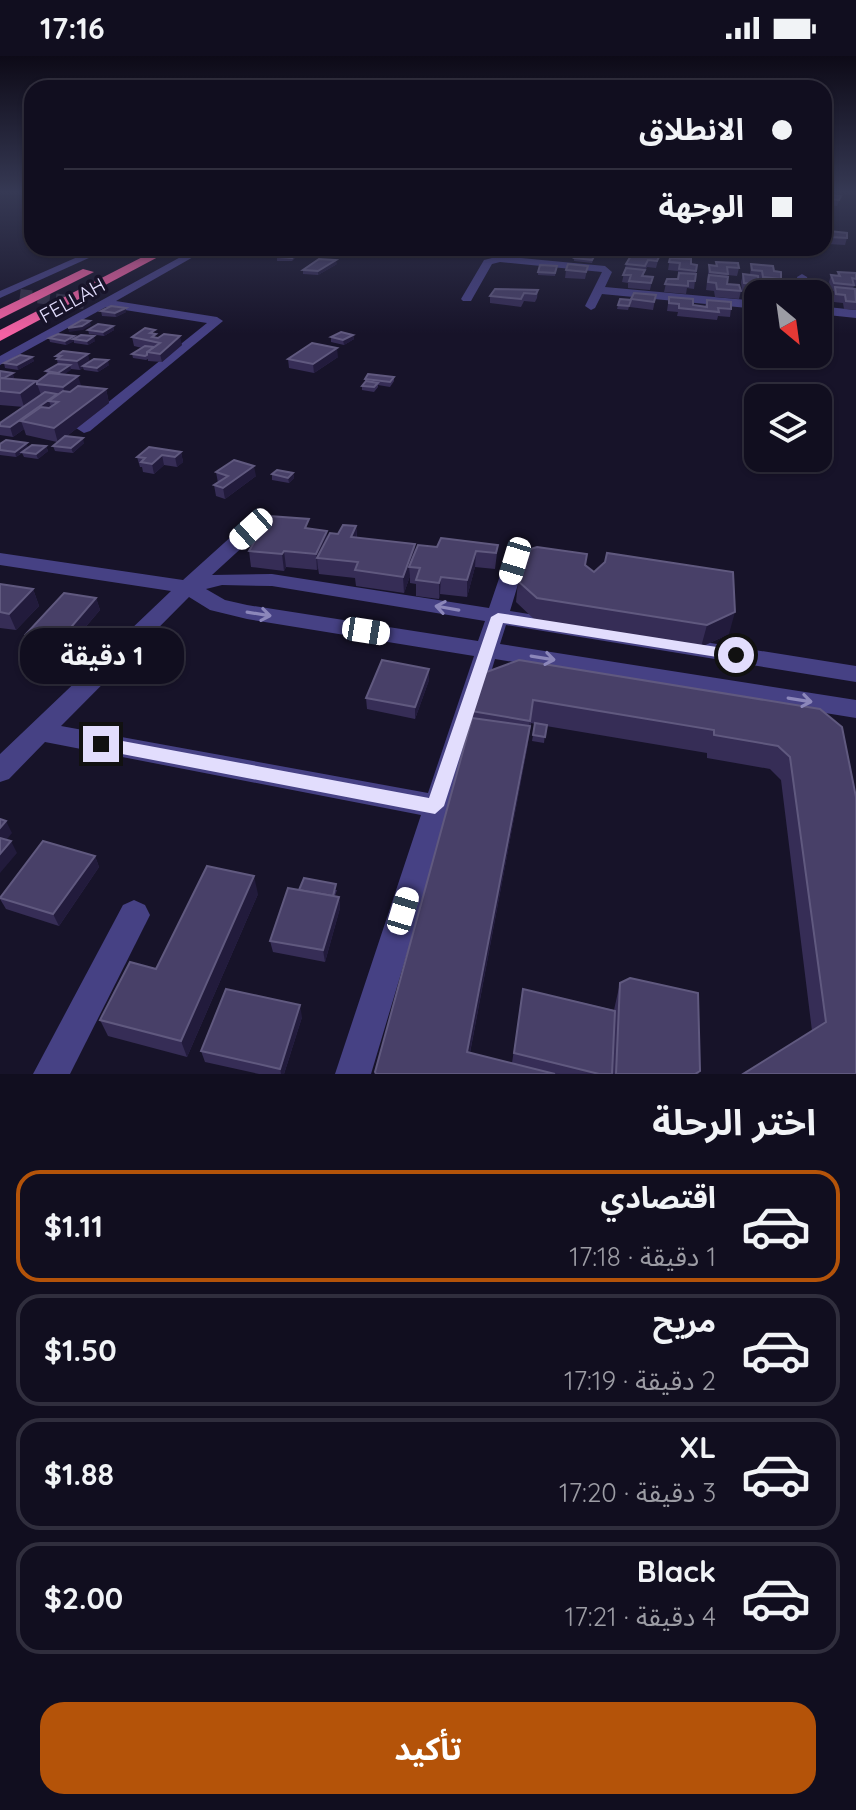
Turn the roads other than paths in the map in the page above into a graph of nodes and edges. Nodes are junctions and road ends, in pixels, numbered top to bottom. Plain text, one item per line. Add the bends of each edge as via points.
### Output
1 (105, 256) edge
2 (106, 256) edge
3 (154, 256) edge
4 (189, 256) edge
5 (802, 277) dead end
6 (803, 280) edge
7 (599, 290) junction
8 (1, 294) edge
9 (20, 295) tunnel mouth
10 (467, 299) dead end
11 (84, 303) tunnel mouth
12 (102, 304) junction
13 (744, 304) edge
14 (591, 306) dead end
15 (832, 311) edge
16 (856, 314) edge
17 (0, 315) edge
18 (0, 336) edge
19 (0, 361) edge
20 (84, 428) dead end
21 (251, 529) dead end
22 (0, 559) edge
23 (515, 561) dead end
24 (187, 587) junction
25 (498, 617) junction
26 (486, 649) junction
27 (856, 675) edge
28 (856, 709) edge
29 (41, 732) junction
30 (0, 771) edge
31 (435, 806) junction
32 (134, 915) dead end
33 (51, 1074) edge
34 (353, 1074) edge

1 - 8 street
2 - 17 highway
3 - 18 highway
4 - 12 street, FELLAH
5 - 6 street
7 - 10 street via 607,272 602,268 500,259 488,262
7 - 13 street
7 - 14 street
8 - 9 street
11 - 12 street
12 - 19 street, FELLAH
12 - 20 street via 217,321
15 - 16 street
21 - 24 street
22 - 24 street
23 - 25 street
25 -> 24 street via 256,578
24 -> 26 street via 232,609
24 - 29 street
25 - 26 street
25 - 27 street
26 -> 28 street
26 - 31 street
29 - 30 street
29 - 31 street
31 - 34 street
32 - 33 street

